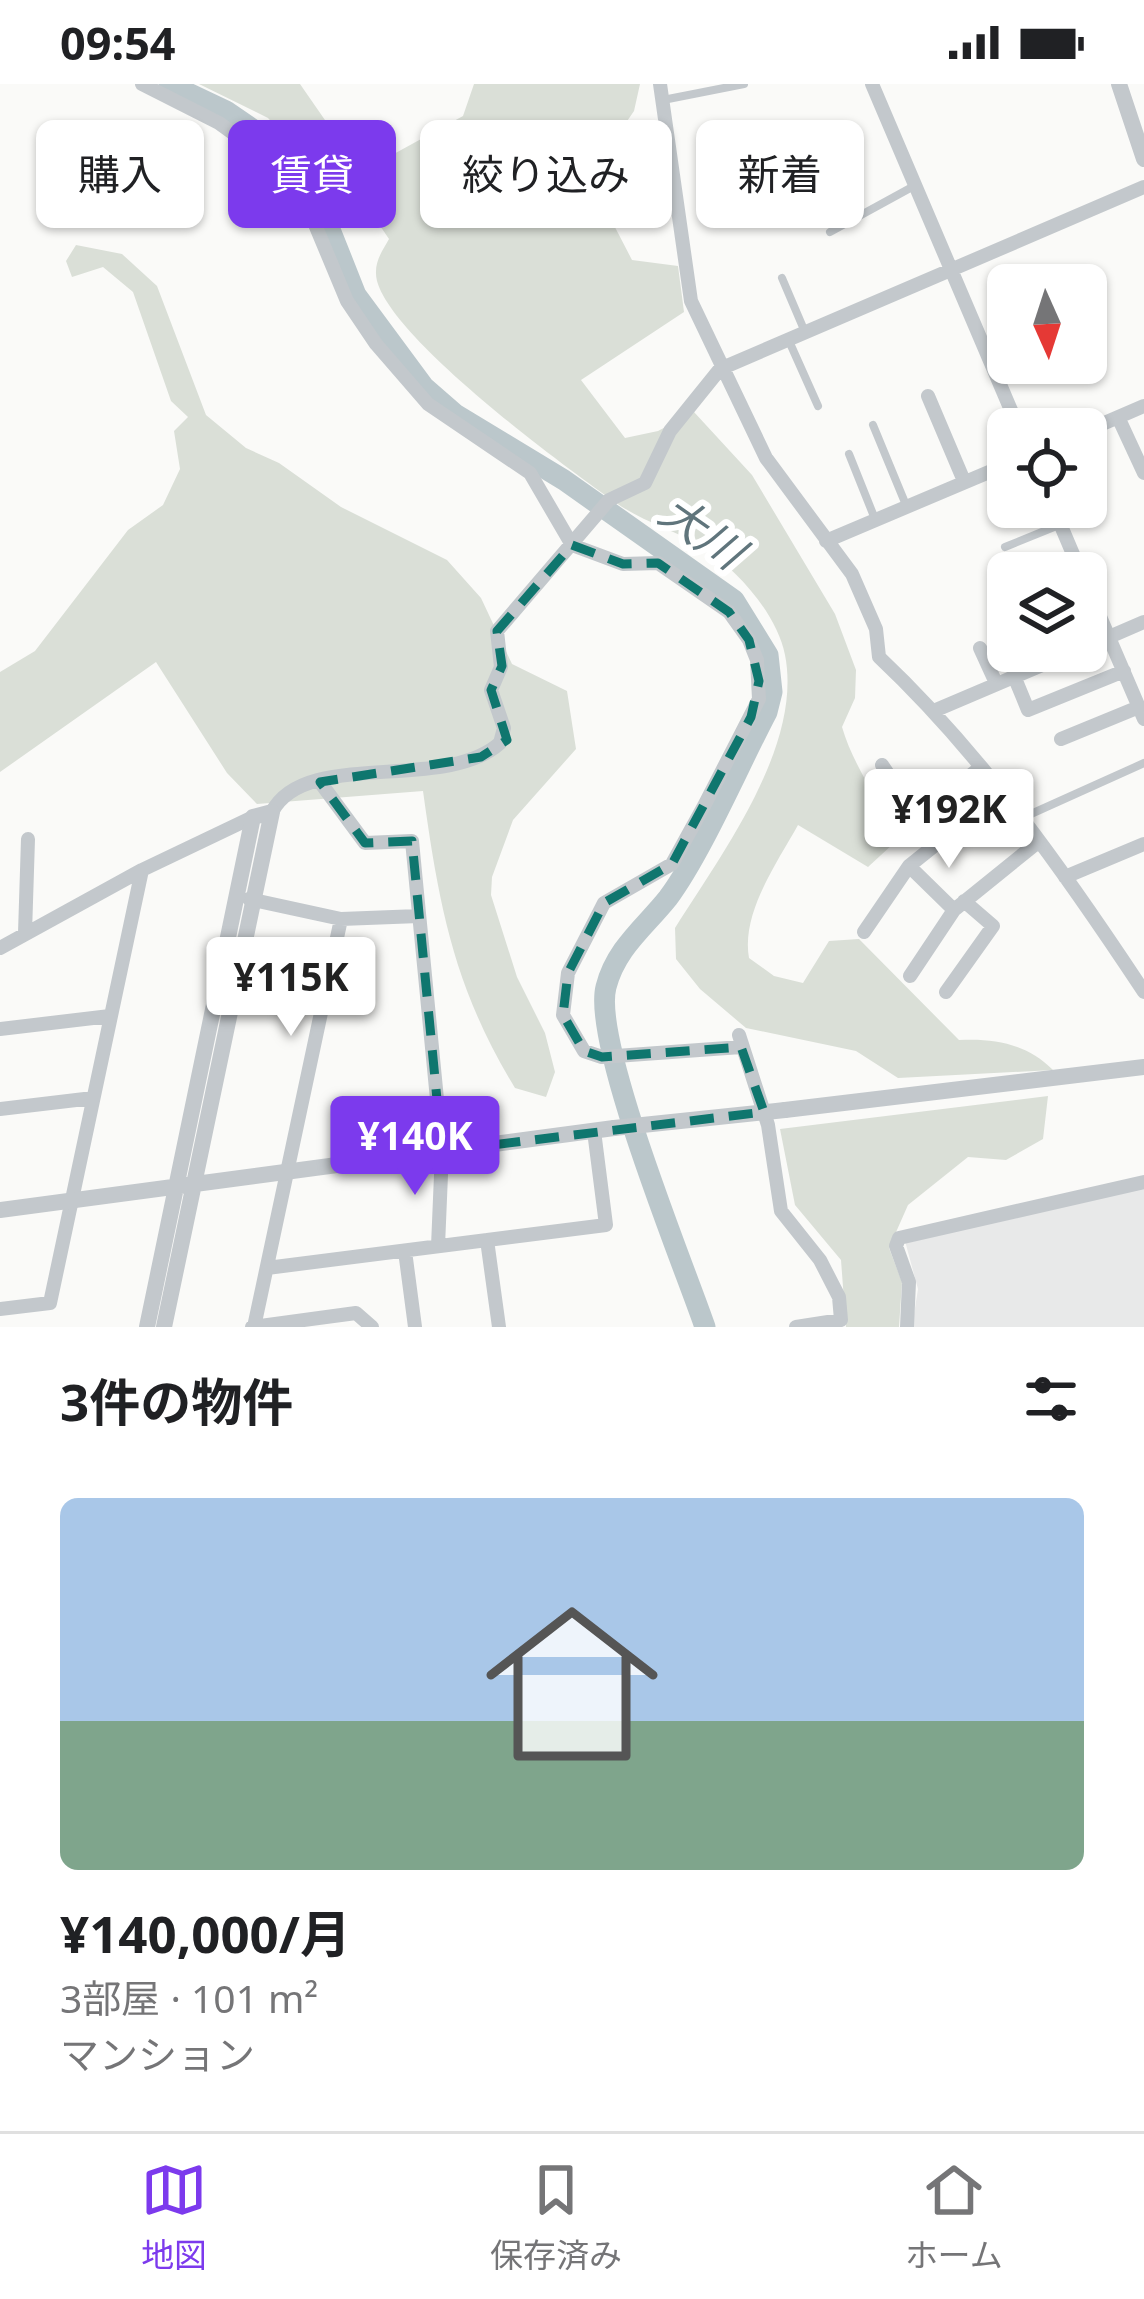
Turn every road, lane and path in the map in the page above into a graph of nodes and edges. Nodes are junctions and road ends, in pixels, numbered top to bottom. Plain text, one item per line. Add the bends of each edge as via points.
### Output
1 (142, 84) edge
2 (744, 84) edge
3 (872, 84) edge
4 (1119, 84) edge
5 (657, 89) edge
6 (1144, 159) edge
7 (915, 185) junction
8 (1144, 187) edge
9 (830, 232) dead end
10 (952, 273) junction
11 (782, 278) dead end
12 (805, 334) junction
13 (789, 340) junction
14 (721, 369) junction
15 (928, 396) dead end
16 (818, 406) dead end
17 (1144, 406) edge
18 (1010, 408) edge
19 (1118, 417) junction
20 (1107, 422) edge
21 (873, 425) dead end
22 (849, 454) dead end
23 (987, 472) edge
24 (1144, 472) edge
25 (964, 481) junction
26 (906, 505) junction
27 (875, 519) junction
28 (1053, 528) edge
29 (826, 541) junction
30 (572, 545) junction
31 (1006, 547) dead end
32 (1144, 622) edge
33 (1107, 632) edge
34 (1109, 637) junction
35 (980, 648) dead end
36 (1124, 671) junction
37 (1024, 672) edge
38 (1014, 676) junction
39 (995, 683) junction
40 (936, 710) junction
41 (1141, 713) edge
42 (1061, 739) dead end
43 (1144, 763) edge
44 (882, 765) dead end
45 (981, 766) junction
46 (320, 782) junction
47 (1000, 793) junction
48 (272, 812) junction
49 (916, 815) junction
50 (253, 817) junction
51 (1020, 819) junction
52 (891, 838) dead end
53 (28, 839) dead end
54 (1038, 842) junction
55 (1144, 844) edge
56 (909, 866) junction
57 (142, 870) junction
58 (1065, 877) junction
59 (245, 898) junction
60 (959, 906) junction
61 (419, 916) junction
62 (341, 919) junction
63 (864, 932) dead end
64 (25, 933) junction
65 (0, 949) edge
66 (910, 976) dead end
67 (946, 992) dead end
68 (1144, 992) edge
69 (110, 1016) junction
70 (0, 1030) edge
71 (1144, 1067) edge
72 (93, 1098) junction
73 (0, 1109) edge
74 (594, 1131) junction
75 (442, 1151) junction
76 (289, 1168) junction
77 (1144, 1182) edge
78 (197, 1184) junction
79 (174, 1186) junction
80 (70, 1201) junction
81 (0, 1210) edge
82 (488, 1240) junction
83 (438, 1246) junction
84 (405, 1252) junction
85 (267, 1268) junction
86 (0, 1309) edge
87 (147, 1327) edge
88 (164, 1327) edge
89 (253, 1327) edge
90 (372, 1327) edge
91 (415, 1327) edge
92 (499, 1327) edge
93 (796, 1327) edge
94 (907, 1327) edge

1 - 30 street via 270,160 314,222 347,301 376,344 440,414 530,472
2 - 5 lane
3 - 7 street
4 - 6 street
5 - 14 street via 686,282
7 - 9 lane
7 - 10 street
8 - 10 street
10 - 12 street
10 - 18 street
11 - 12 lane
12 - 13 street
13 - 14 street
13 - 16 lane
14 - 29 street via 766,458
14 - 30 street via 670,431 645,483 603,508
15 - 25 street
17 - 19 street
19 - 20 street
19 - 24 street
21 - 26 lane
22 - 27 lane
23 - 25 street
25 - 26 street
26 - 27 street
27 - 29 street
28 - 31 lane
29 - 40 street via 852,574 879,656
30 - 46 street via 495,636 501,667 491,690 504,734 495,748 444,769 354,772
30 - 93 street via 623,564 658,563 714,599 749,640 759,681 751,717 672,864 604,903 568,974 567,1028 584,1051 608,1057 740,1041 768,1125 781,1211 839,1297 841,1320
32 - 34 street
33 - 34 street
34 - 36 street
35 - 39 street
36 - 38 street via 1028,710
36 - 41 street
37 - 38 street
38 - 39 street
39 - 40 street
40 - 45 street
41 - 42 street
43 - 51 lane
44 - 49 street
45 - 47 street
45 - 49 street
46 - 48 street
46 - 61 street via 365,843 412,841
47 - 51 street
47 - 56 street
48 - 50 street
48 - 59 street
49 - 52 street
50 - 57 street
50 - 59 street
51 - 54 street
53 - 64 street
54 - 58 street
54 - 60 street
55 - 58 street
56 - 60 street
56 - 63 street
57 - 64 street
57 - 69 street
58 - 68 street
59 - 62 street
59 - 78 street
59 - 79 street
60 - 66 street
60 - 67 street via 993,926
61 - 62 street
61 - 75 street
62 - 76 street
64 - 65 street
69 - 70 street
69 - 72 street
71 - 74 street, bridge
72 - 73 street
72 - 80 street
74 - 75 street
74 - 82 street via 606,1225
75 - 76 street
75 - 83 street
76 - 78 street
76 - 85 street
77 - 94 street via 898,1238 909,1282
78 - 79 street
78 - 88 street
79 - 80 street
79 - 87 street
80 - 81 street
80 - 86 street via 50,1303
82 - 83 street
82 - 92 street
83 - 84 street
84 - 85 street
84 - 91 street
85 - 89 street
89 - 90 street via 356,1313

